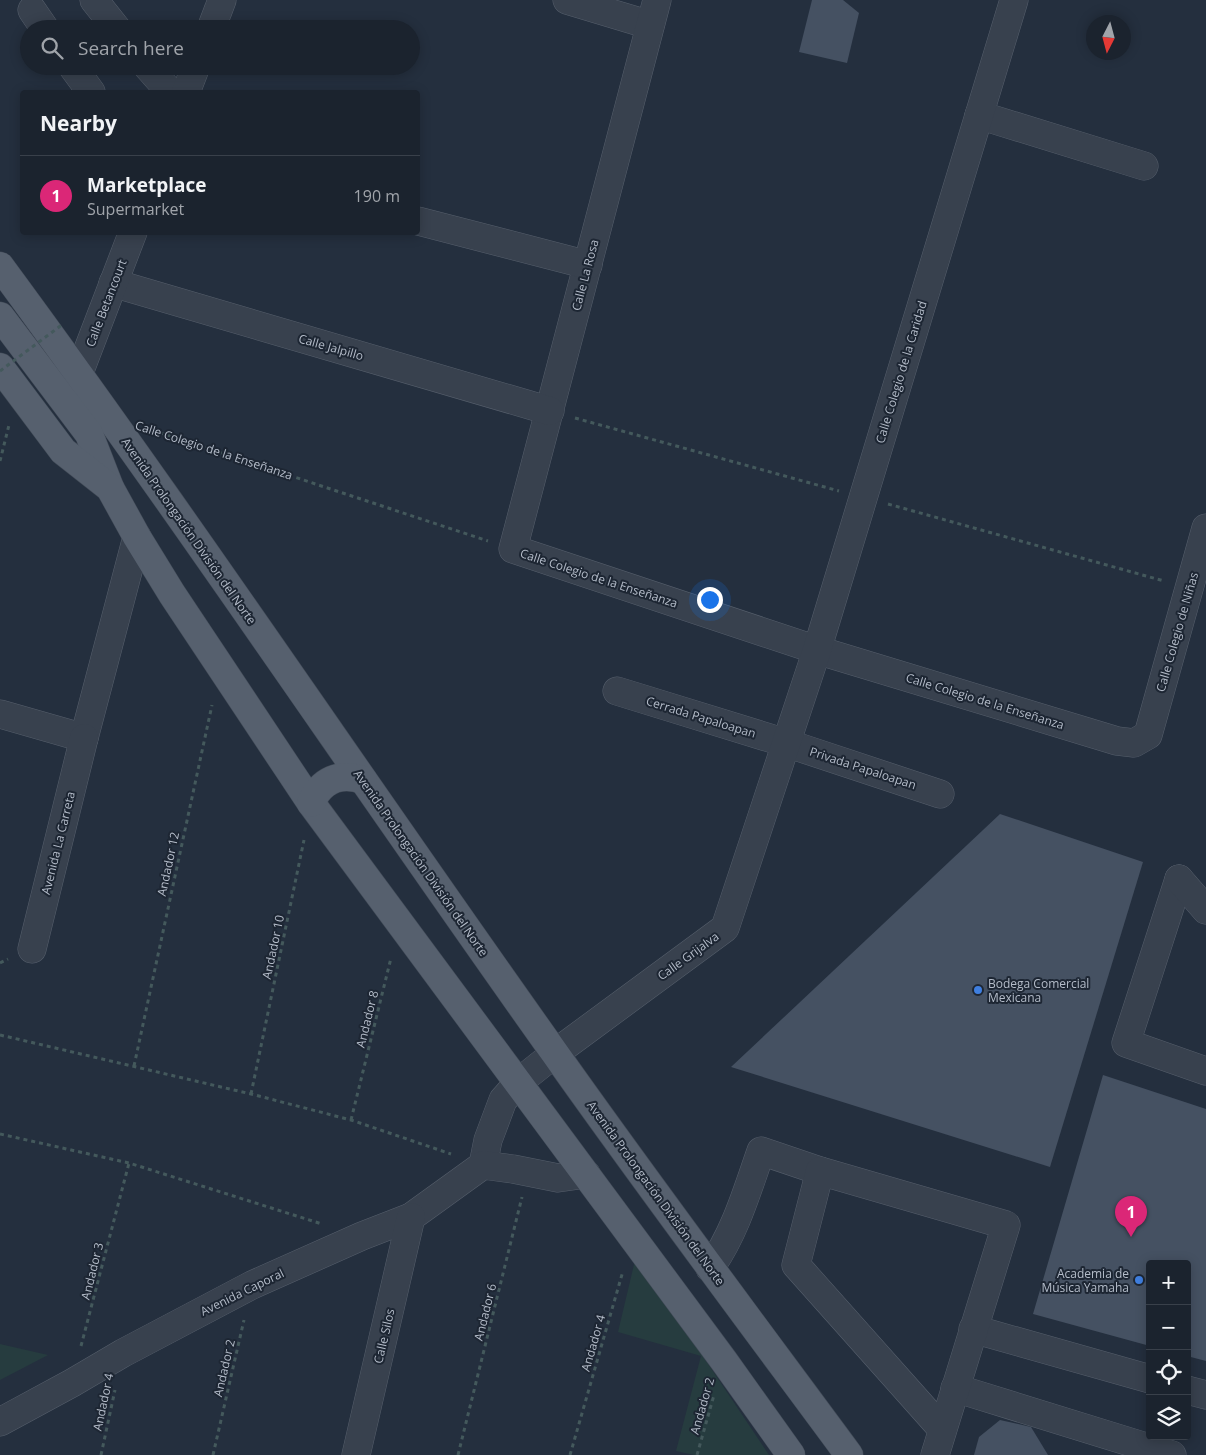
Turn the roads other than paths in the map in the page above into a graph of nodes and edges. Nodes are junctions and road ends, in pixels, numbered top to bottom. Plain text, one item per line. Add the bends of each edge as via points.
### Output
1 (94, 0) edge
2 (222, 0) edge
3 (568, 0) edge
4 (1014, 0) edge
5 (654, 13) edge
6 (110, 20) edge
7 (214, 20) edge
8 (78, 75) edge
9 (155, 75) edge
10 (193, 75) edge
11 (89, 90) edge
12 (168, 90) edge
13 (187, 90) edge
14 (979, 115) junction
15 (1144, 166) dead end
16 (420, 222) edge
17 (132, 235) edge
18 (588, 265) junction
19 (0, 266) edge
20 (113, 283) junction
21 (0, 316) edge
22 (0, 369) edge
23 (79, 373) junction
24 (550, 411) junction
25 (110, 488) junction
26 (1206, 528) edge
27 (137, 537) junction
28 (513, 549) joint
29 (817, 650) junction
30 (617, 691) dead end
31 (0, 714) edge
32 (1148, 735) joint
33 (84, 738) junction
34 (786, 743) junction
35 (344, 752) junction
36 (295, 780) junction
37 (363, 780) junction
38 (940, 794) dead end
39 (311, 803) junction
40 (1206, 910) edge
41 (32, 949) dead end
42 (554, 1054) junction
43 (1206, 1071) edge
44 (519, 1082) junction
45 (483, 1165) junction
46 (635, 1166) junction
47 (820, 1171) junction
48 (592, 1182) junction
49 (670, 1214) junction
50 (411, 1217) junction
51 (632, 1237) junction
52 (710, 1268) junction
53 (973, 1329) junction
54 (1146, 1378) edge
55 (955, 1388) junction
56 (1191, 1391) edge
57 (1206, 1395) edge
58 (0, 1422) edge
59 (942, 1429) junction
60 (356, 1455) edge
61 (791, 1455) edge
62 (849, 1455) edge
63 (935, 1455) edge
64 (1172, 1455) edge

1 - 6 street
2 - 7 street
3 - 5 street
4 - 14 street, Calle Colegio de la Caridad
5 - 18 street, Calle La Rosa
8 - 11 street
9 - 12 street
10 - 13 street
14 - 15 street
14 - 29 street, Calle Colegio de la Caridad
16 - 18 street
17 - 20 street, Calle Betancourt
18 - 24 street, Calle La Rosa
19 - 23 main road, Avenida Prolongación División del Norte
20 - 23 street, Calle Betancourt
20 - 24 street, Calle Jalpillo
21 - 25 main road via 89,434
22 - 25 main road via 63,451
23 - 35 main road, Avenida Prolongación División del Norte
24 - 28 street, Calle La Rosa
25 - 27 main road
26 - 32 street, Calle Colegio de Niñas
27 - 33 street, Avenida La Carreta
27 - 36 main road
28 - 29 street, Calle Colegio de la Enseñanza
29 - 32 street, Calle Colegio de la Enseñanza via 1117,741 1134,743
29 - 34 street, Calle Colegio de la Caridad
30 - 34 street, Cerrada Papaloapan
31 - 33 street
33 - 41 street, Avenida La Carreta
34 - 38 street, Privada Papaloapan
34 - 42 street, Calle Grijalva via 725,928
35 - 36 main road via 334,771 325,777 316,781
35 - 37 main road, Avenida Prolongación División del Norte
36 - 39 main road
37 - 39 main road via 346,776 329,781
37 - 42 main road, Avenida Prolongación División del Norte
39 - 44 main road
40 - 43 street via 1179,880 1126,1044
42 - 44 street, Calle Grijalva
42 - 46 main road, Avenida Prolongación División del Norte
44 - 45 street via 503,1100 488,1140
44 - 48 main road
45 - 48 street
45 - 50 street, Avenida Caporal
46 - 48 main road via 634,1180 625,1191 612,1195
46 - 49 main road, Avenida Prolongación División del Norte
47 - 52 street via 761,1151 738,1216 722,1251
47 - 53 street via 1006,1225
47 - 59 street via 796,1265
48 - 51 main road
49 - 51 main road via 656,1209 641,1213 635,1220
49 - 52 main road, Avenida Prolongación División del Norte
50 - 58 street, Avenida Caporal via 252,1285
50 - 60 street, Calle Silos
51 - 61 main road
52 - 62 main road, Avenida Prolongación División del Norte
53 - 54 street
53 - 55 street
55 - 59 street
55 - 64 street
56 - 57 street
59 - 63 street

